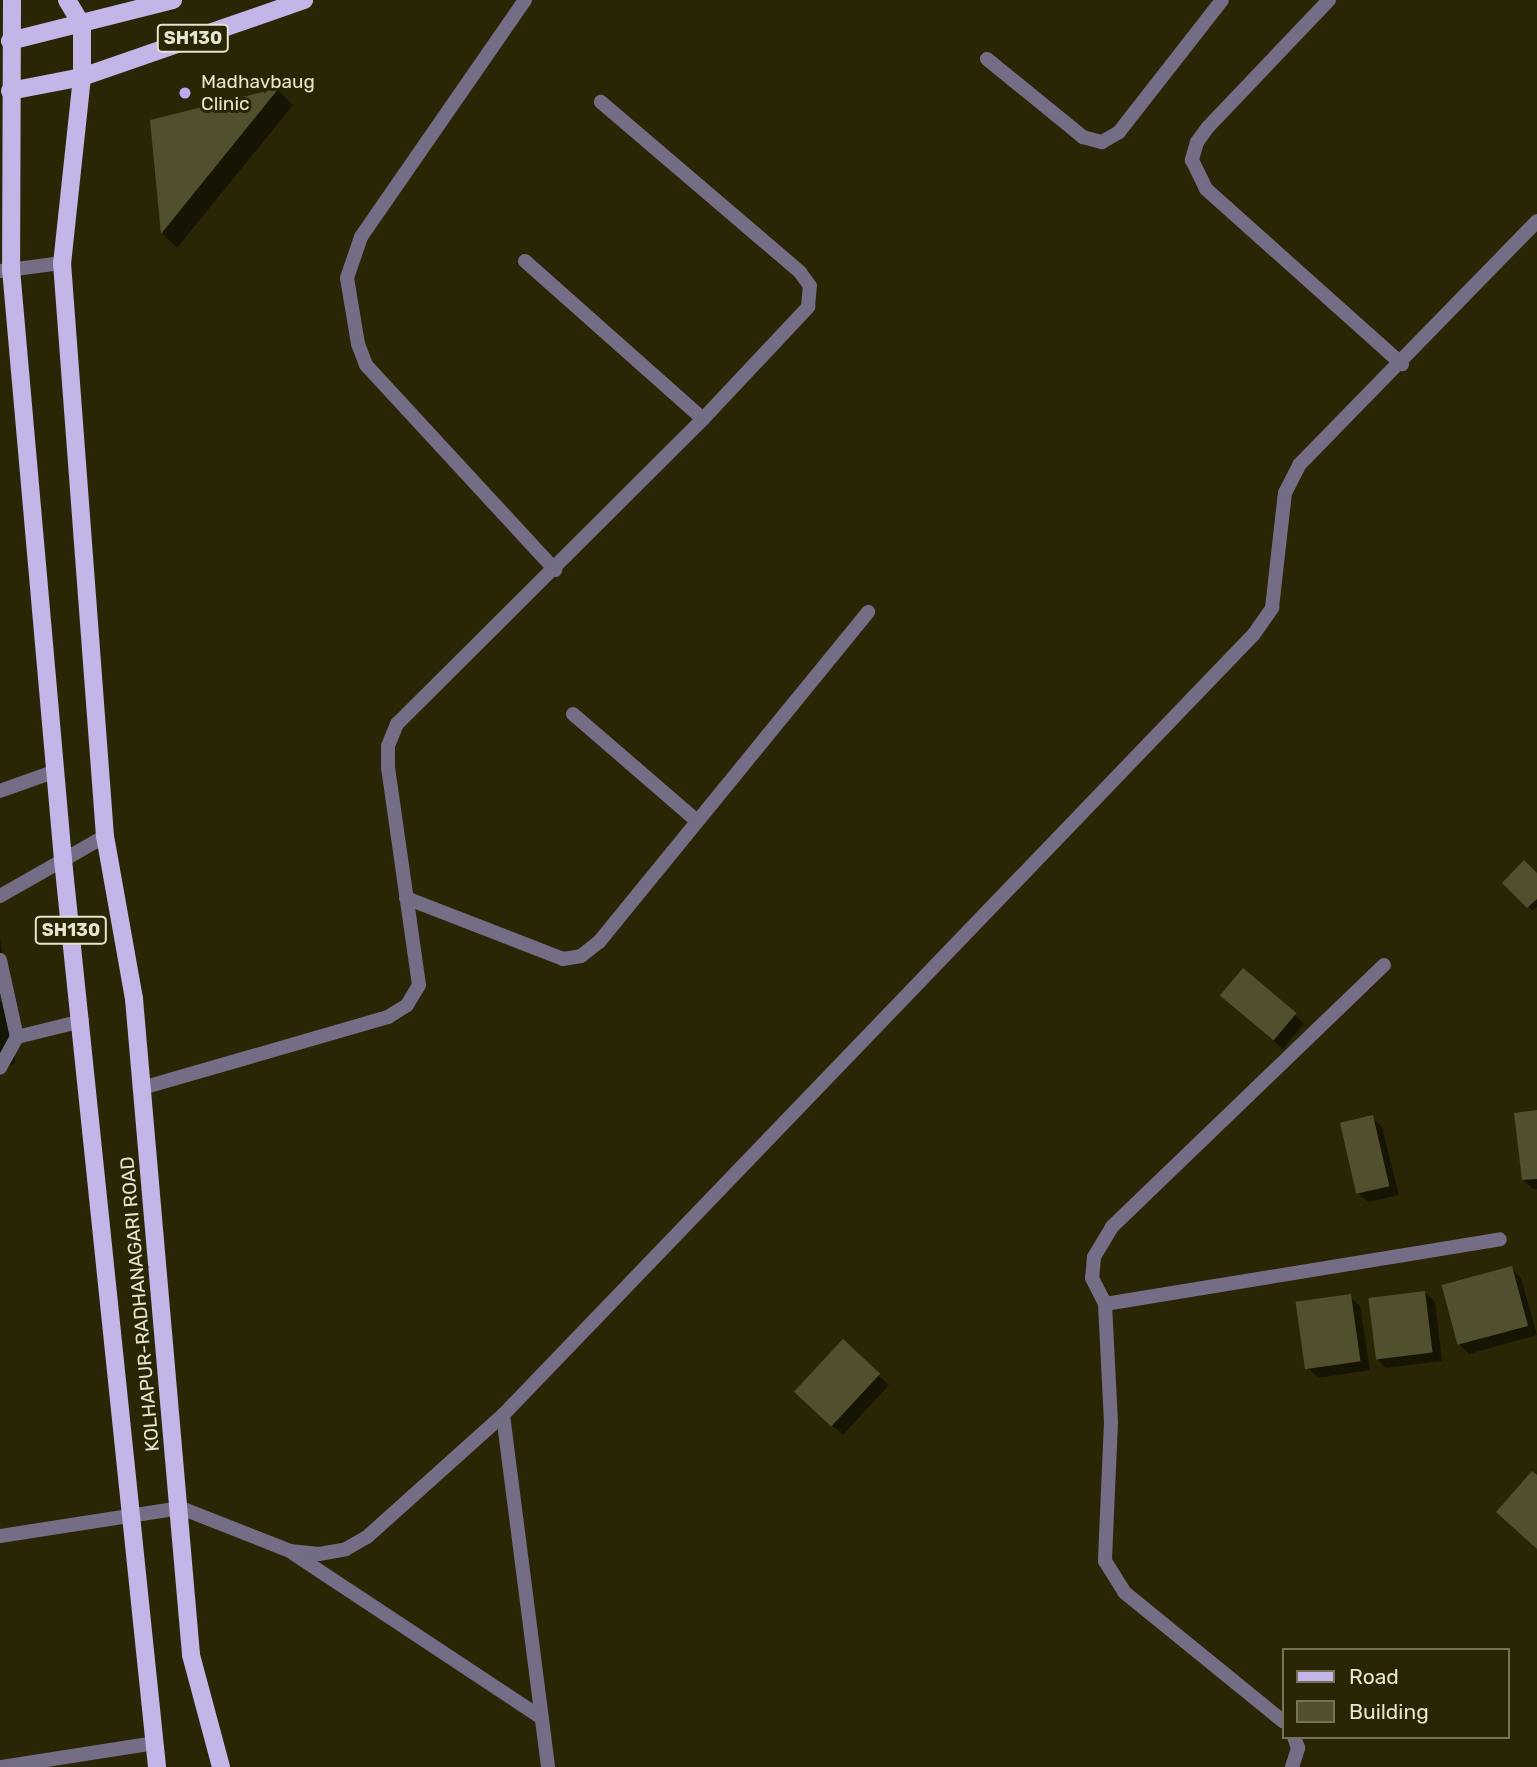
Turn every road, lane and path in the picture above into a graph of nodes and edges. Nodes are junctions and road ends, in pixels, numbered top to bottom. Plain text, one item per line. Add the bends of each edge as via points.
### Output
1 (12, 0) edge
2 (67, 0) edge
3 (173, 0) edge
4 (304, 0) edge
5 (526, 0) edge
6 (1222, 0) edge
7 (1329, 0) edge
8 (82, 25) junction
9 (10, 41) junction
10 (987, 59) dead end
11 (82, 76) junction
12 (10, 91) junction
13 (601, 102) dead end
14 (1537, 221) edge
15 (525, 261) dead end
16 (62, 263) junction
17 (6, 270) edge
18 (1402, 364) junction
19 (703, 419) junction
20 (555, 570) junction
21 (868, 612) dead end
22 (573, 714) dead end
23 (56, 771) junction
24 (0, 791) edge
25 (696, 820) junction
26 (105, 836) junction
27 (63, 860) junction
28 (0, 896) edge
29 (406, 898) junction
30 (0, 960) edge
31 (1384, 965) dead end
32 (82, 1020) junction
33 (17, 1037) junction
34 (0, 1068) edge
35 (142, 1088) junction
36 (1500, 1238) dead end
37 (1105, 1304) junction
38 (503, 1415) junction
39 (181, 1508) junction
40 (131, 1515) junction
41 (0, 1536) edge
42 (290, 1551) junction
43 (542, 1718) junction
44 (1282, 1720) edge
45 (1295, 1739) edge
46 (155, 1743) junction
47 (2, 1767) edge
48 (157, 1767) edge
49 (221, 1767) edge
50 (548, 1767) edge
51 (1292, 1767) edge

1 - 9 main road
2 - 8 main road
3 - 8 main road
4 - 11 main road, SH130
5 - 20 street via 361,237 347,278 366,365
6 - 10 street via 1119,132 1102,142 1083,138
7 - 18 street via 1208,127 1192,160 1206,189
8 - 9 main road
8 - 11 main road, KOLHAPUR-RADHANAGARI ROAD
9 - 12 main road, SH130
11 - 12 main road
11 - 16 main road, KOLHAPUR-RADHANAGARI ROAD
12 - 17 main road, SH130
13 - 19 street via 800,272 810,286 807,307 797,321
14 - 18 street
15 - 19 street
16 - 17 street
16 - 26 main road, KOLHAPUR-RADHANAGARI ROAD
17 - 23 main road, SH130
18 - 38 street via 1299,465 1284,493 1272,608 1254,634
19 - 20 street
20 - 29 street via 397,724 388,746 388,767
21 - 25 street
22 - 25 street
23 - 24 street
23 - 27 main road, SH130
25 - 29 street via 599,942 581,956 563,959
26 - 27 street
26 - 35 main road, KOLHAPUR-RADHANAGARI ROAD via 134,999
27 - 28 street
27 - 32 main road, SH130
29 - 35 street via 419,985 408,1005 388,1017
30 - 33 street
31 - 37 street via 1112,1227 1094,1257 1092,1278
32 - 33 street
32 - 40 main road, SH130
33 - 34 street
35 - 39 main road, KOLHAPUR-RADHANAGARI ROAD
36 - 37 street
37 - 44 street via 1111,1422 1105,1561 1124,1592
38 - 42 street via 367,1537 346,1549 319,1554
38 - 43 street
39 - 40 street
39 - 42 street
39 - 49 main road, KOLHAPUR-RADHANAGARI ROAD via 191,1655
40 - 41 street
40 - 46 main road, SH130
42 - 43 street
43 - 50 street
45 - 51 street via 1298,1748
46 - 47 street
46 - 48 main road, SH130

